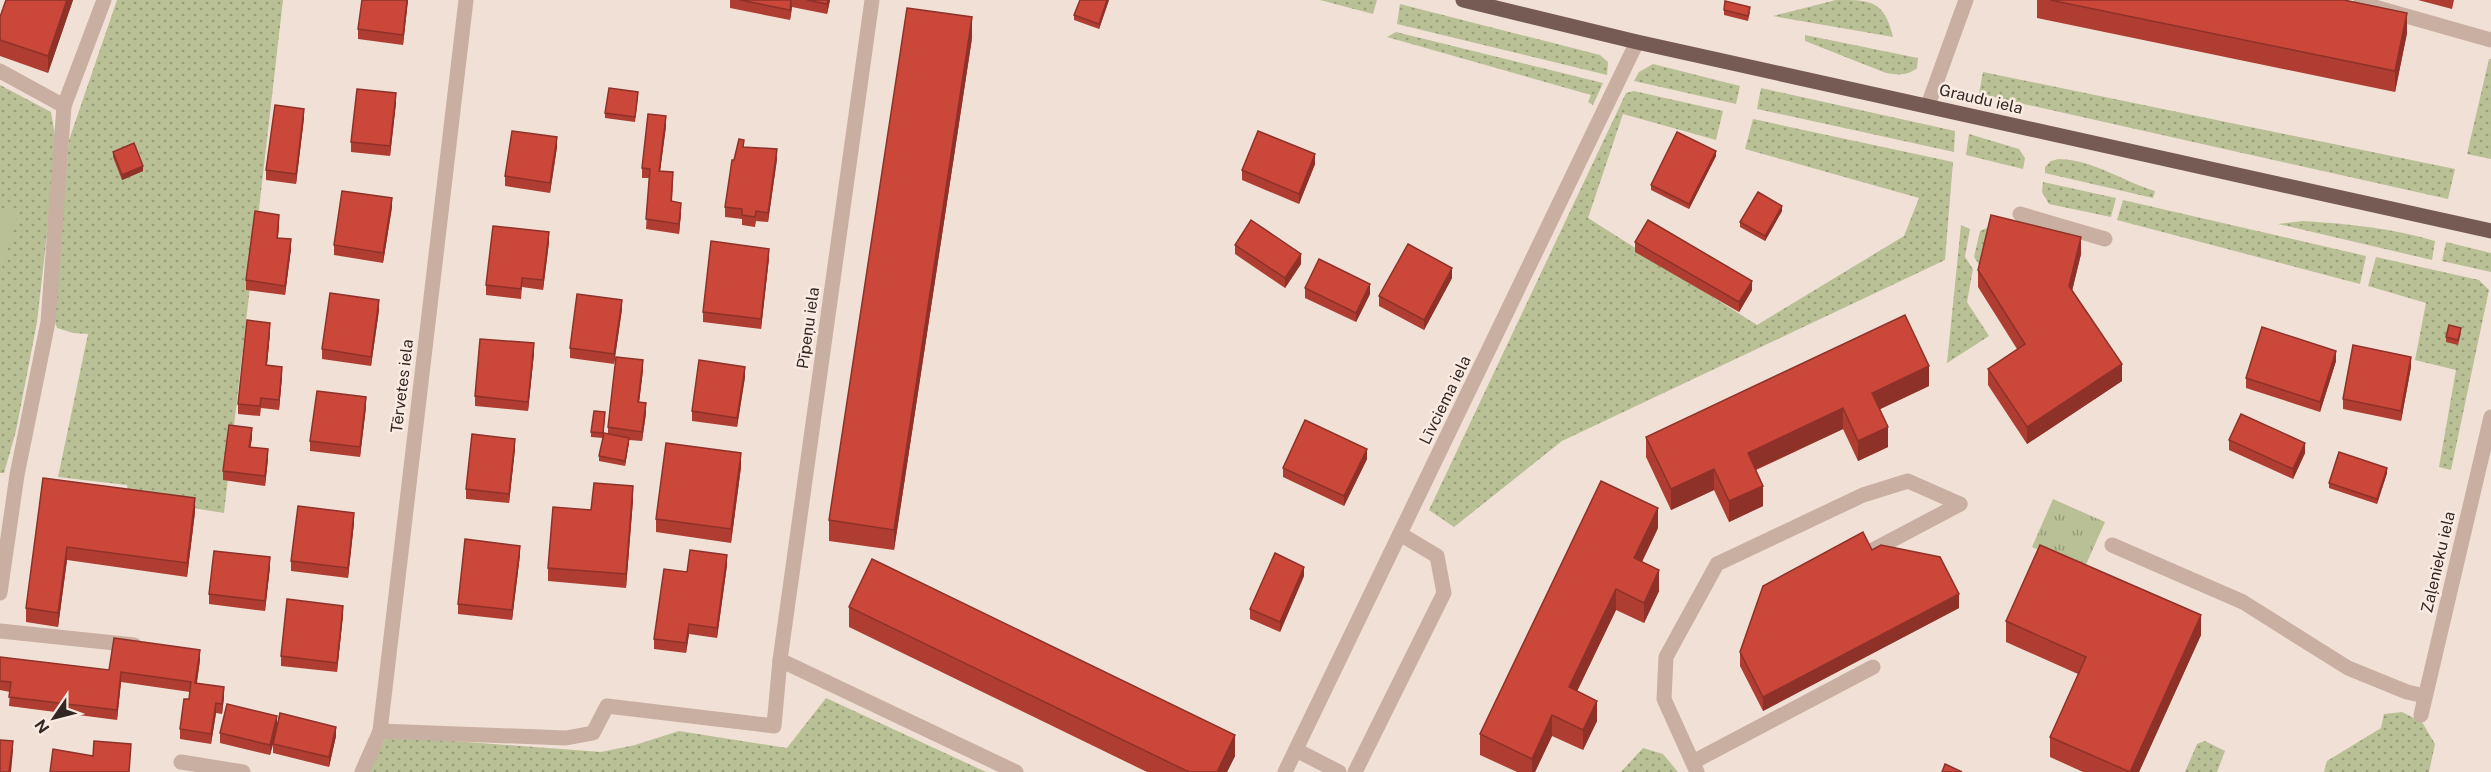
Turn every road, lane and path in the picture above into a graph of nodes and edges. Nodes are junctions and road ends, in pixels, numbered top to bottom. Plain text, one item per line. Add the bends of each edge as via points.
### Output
1 (104, 0) edge
2 (466, 0) edge
3 (872, 0) edge
4 (1463, 0) edge
5 (1965, 0) edge
6 (2361, 0) edge
7 (2491, 40) edge
8 (1637, 42) junction
9 (0, 71) edge
10 (1928, 105) junction
11 (64, 106) junction
12 (2020, 214) dead end
13 (2491, 231) edge
14 (2105, 239) dead end
15 (2491, 417) edge
16 (1400, 534) junction
17 (2112, 545) dead end
18 (1873, 550) edge
19 (0, 593) edge
20 (0, 631) edge
21 (146, 646) edge
22 (780, 660) junction
23 (1873, 668) dead end
24 (2425, 696) junction
25 (2421, 715) dead end
26 (380, 731) junction
27 (1296, 750) junction
28 (181, 762) dead end
29 (1695, 767) edge
30 (243, 772) edge
31 (362, 772) edge
32 (1016, 772) edge
33 (1285, 772) edge
34 (1339, 772) edge
35 (1355, 772) edge

1 - 11 street
2 - 26 street, Tērvetes iela
3 - 22 street, Pīpeņu iela
4 - 8 main road, Graudu iela
5 - 10 street
6 - 7 street
8 - 10 main road, Graudu iela
8 - 16 street, Līvciema iela
9 - 11 street
10 - 13 main road, Graudu iela
11 - 19 street via 48,322 17,475
12 - 14 street
15 - 24 street, Zaļenieku iela
16 - 27 street, Līvciema iela
16 - 35 street via 1437,556 1444,593
17 - 24 street via 2242,602 2348,668
18 - 29 street via 1960,504 1908,481 1863,495 1717,564 1666,657 1664,699
20 - 21 street
22 - 26 street, Pīpeņu iela via 774,726 607,706 593,734 566,738
22 - 32 street
23 - 29 street
24 - 25 street, Zaļenieku iela
26 - 31 street, Tērvetes iela
27 - 33 street, Līvciema iela
27 - 34 street
28 - 30 street

